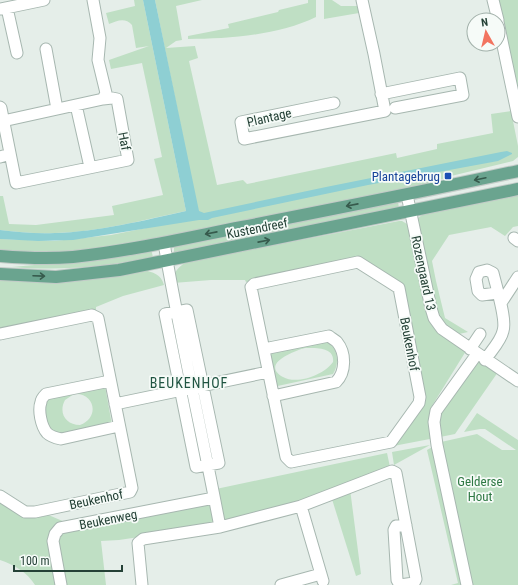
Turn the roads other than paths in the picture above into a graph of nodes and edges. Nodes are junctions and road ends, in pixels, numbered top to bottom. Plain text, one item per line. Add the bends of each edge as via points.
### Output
1 (41, 0) edge
2 (93, 0) edge
3 (355, 0) edge
4 (362, 0) edge
5 (494, 0) edge
6 (4, 9) edge
7 (496, 12) edge
8 (46, 49) dead end
9 (504, 52) edge
10 (17, 53) dead end
11 (417, 87) junction
12 (381, 94) junction
13 (102, 99) junction
14 (334, 103) dead end
15 (420, 103) junction
16 (76, 105) junction
17 (0, 107) edge
18 (396, 108) dead end
19 (57, 109) junction
20 (305, 109) junction
21 (518, 117) edge
22 (3, 121) junction
23 (308, 126) junction
24 (5, 156) edge
25 (90, 167) junction
26 (518, 171) edge
27 (518, 189) edge
28 (407, 195) junction
29 (411, 212) junction
30 (164, 242) junction
31 (0, 256) edge
32 (167, 260) junction
33 (0, 274) edge
34 (518, 277) edge
35 (176, 311) junction
36 (0, 334) edge
37 (480, 334) dead end
38 (264, 349) junction
39 (477, 354) junction
40 (268, 372) junction
41 (110, 381) junction
42 (518, 381) edge
43 (198, 387) junction
44 (181, 390) junction
45 (273, 396) junction
46 (115, 404) junction
47 (119, 426) junction
48 (208, 465) junction
49 (0, 496) edge
50 (214, 498) junction
51 (301, 506) junction
52 (406, 525) junction
53 (220, 527) junction
54 (61, 585) edge
55 (142, 585) edge
56 (281, 585) edge
57 (466, 585) edge

1 - 6 street
2 - 13 street via 100,38 98,60 106,93
3 - 4 street, Plantage
4 - 12 street, Plantage
5 - 7 street
6 - 10 street
8 - 19 street
9 - 21 street
11 - 12 street
11 - 15 street
11 - 15 street via 460,78 463,95
12 - 23 street, Plantage via 385,111
13 - 16 street, Haf
13 - 25 street, Haf via 117,99 128,160
14 - 20 street, Plantage
15 - 18 street
16 - 19 street, Haf
16 - 25 street
17 - 22 street, Haf
19 - 22 street, Haf
20 - 23 street, Plantage
20 - 23 street, Plantage via 241,122 244,139
22 - 24 street, Haf
24 - 25 street, Haf via 16,183
26 -> 28 main road, Kustendreef
27 - 29 main road, Kustendreef
28 - 29 street, Rozengaard 13
28 -> 30 main road, Kustendreef
32 -> 29 main road, Kustendreef
29 - 39 street, Rozengaard 13 via 434,318 442,329
30 - 31 main road, Kustendreef via 71,257
30 - 32 street
33 -> 32 main road, Kustendreef via 56,277 119,270
32 - 35 street
34 - 39 street via 499,298 504,330
35 - 43 street
35 - 44 street via 165,314
36 - 41 street, Beukenhof via 92,315 98,318
37 - 39 street
38 - 40 street, Beukenhof
38 - 45 street via 329,336 337,342 344,357 343,369 336,382
38 - 45 street, Beukenhof via 251,287 254,284 358,262 399,288 420,397 419,403 391,442 291,462 286,457
39 - 42 street, Rozengaard 13
39 - 57 street via 436,411 434,422
40 - 43 street
40 - 45 street, Beukenhof
41 - 46 street, Beukenhof
41 - 47 street via 46,394 41,402 42,424 47,433 61,439
43 - 44 street
43 - 48 street
44 - 46 street
44 - 48 street via 196,467
46 - 47 street, Beukenhof
47 - 49 street, Beukenhof via 132,488 130,492 35,512 26,512
48 - 50 street
50 - 53 street
50 - 54 street, Beukenweg via 60,528 53,541
51 - 52 street via 392,471 396,473
51 - 53 street
51 - 56 street via 322,578
52 - 52 street via 396,526 394,530 397,580 400,585 414,583 416,579
53 - 55 street via 143,539 138,543

